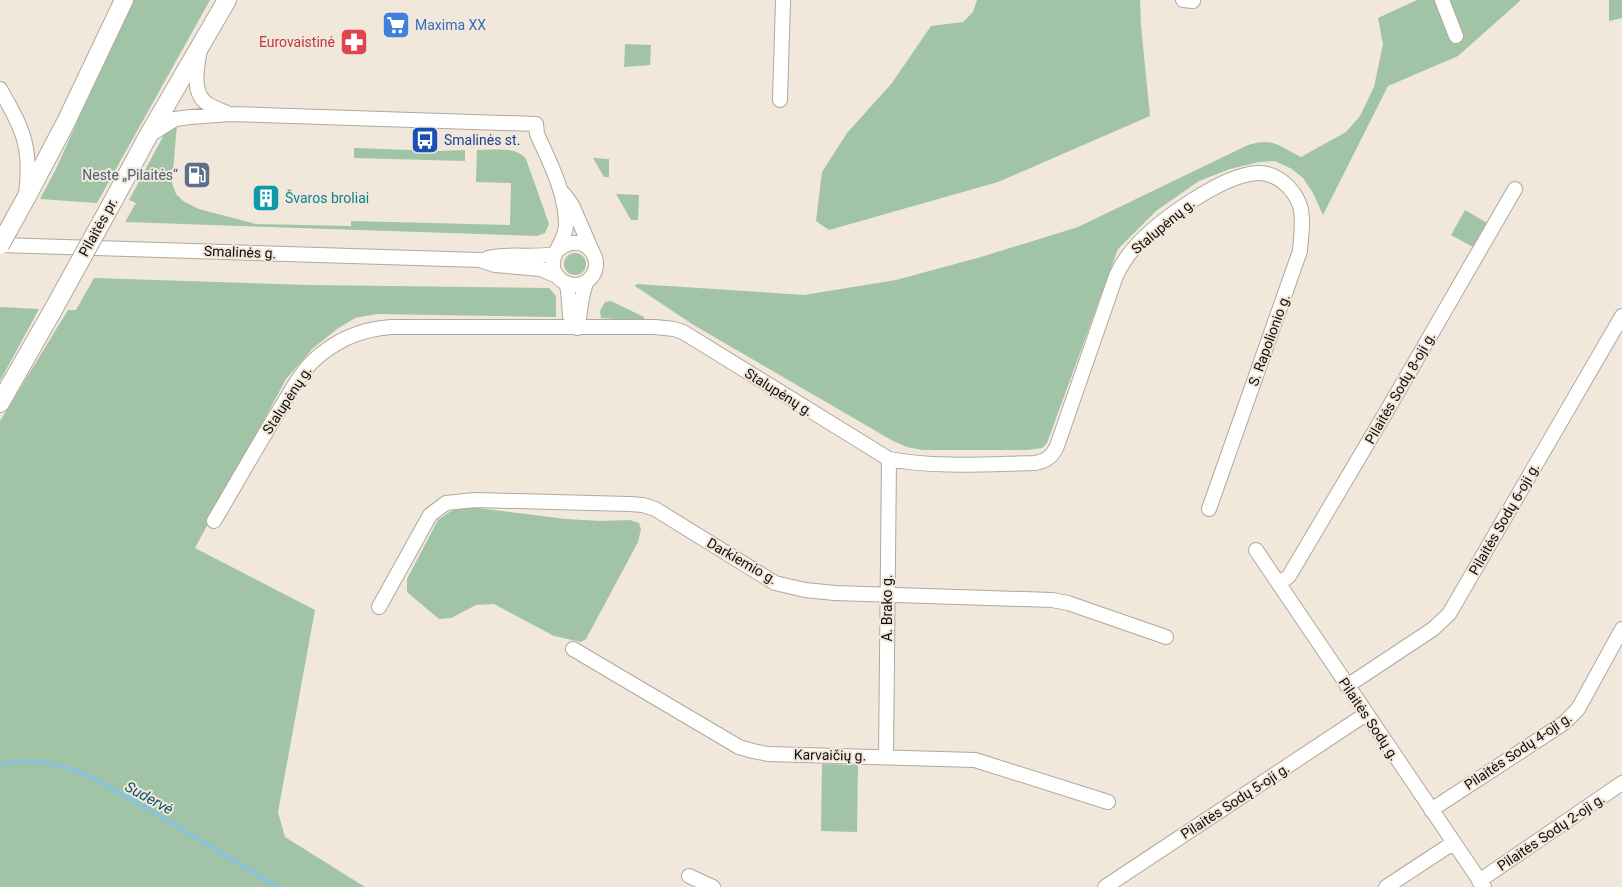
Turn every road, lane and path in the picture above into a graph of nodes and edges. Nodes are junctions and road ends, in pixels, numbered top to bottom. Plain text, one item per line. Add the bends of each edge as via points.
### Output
1 (124, 0) edge
2 (227, 0) edge
3 (783, 0) edge
4 (1442, 0) edge
5 (1456, 36) dead end
6 (200, 47) junction
7 (0, 88) edge
8 (780, 100) dead end
9 (230, 114) junction
10 (148, 136) junction
11 (1274, 176) joint
12 (1515, 189) dead end
13 (562, 192) junction
14 (26, 198) junction
15 (0, 245) edge
16 (557, 251) junction
17 (592, 251) junction
18 (480, 260) junction
19 (561, 280) junction
20 (587, 281) junction
21 (1622, 316) edge
22 (576, 328) junction
23 (0, 403) edge
24 (889, 459) junction
25 (1209, 509) dead end
26 (214, 521) dead end
27 (1256, 550) dead end
28 (1280, 583) junction
29 (886, 595) junction
30 (379, 607) dead end
31 (1622, 629) edge
32 (1166, 637) dead end
33 (573, 650) dead end
34 (1347, 686) junction
35 (1366, 714) junction
36 (886, 757) junction
37 (1622, 783) edge
38 (1108, 802) dead end
39 (1431, 810) junction
40 (1453, 843) junction
41 (689, 876) dead end
42 (1481, 884) edge
43 (713, 887) edge
44 (1104, 887) edge
45 (1386, 887) edge

1 - 14 main road
2 - 6 main road, Pilaitės pr.
3 - 8 street
4 - 5 street
6 - 9 street via 198,92 206,103
6 - 10 main road, Pilaitės pr.
7 - 14 street via 26,143 29,163
9 - 10 street via 175,119
9 - 13 street via 536,124 537,134
10 - 23 main road, Pilaitės pr., bridge
11 - 24 street, Stalupėnų g. via 1244,175 1202,194 1166,220 1124,260 1057,446 1045,461 953,464
11 - 25 street, S. Rapolionio g. via 1285,184 1300,205 1300,252
12 - 28 street, Pilaitės Sodų 8-oji g. via 1289,576
13 - 16 street via 566,233
13 - 17 street via 572,206
14 - 15 main road, bridge
15 - 18 street, Smalinės g.
16 - 17 street via 575,242
16 - 18 street, Smalinės g. via 544,256
16 - 19 street via 553,265
17 - 20 street via 595,270
18 - 19 street, Smalinės g. via 495,265 541,268
19 - 20 street via 577,285
19 - 22 street via 568,290 570,316
20 - 22 street
21 - 34 street, Pilaitės Sodų 6-oji g. via 1449,614 1433,629
22 - 24 street, Stalupėnų g. via 655,327 683,332
22 - 26 street, Stalupėnų g. via 391,327 358,332 341,340 311,363 296,383
24 - 29 street, A. Brako g.
27 - 28 street, Pilaitės Sodų g.
28 - 34 street, Pilaitės Sodų g.
29 - 30 street, Darkiemio g. via 805,590 774,582 655,509 643,505 475,500 446,503 430,515
29 - 32 street, Darkiemio g. via 1052,600
29 - 36 street, A. Brako g.
31 - 39 street, Pilaitės Sodų 4-oji g. via 1572,716
33 - 36 street, Karvaičių g. via 739,747 768,754
34 - 35 street, Pilaitės Sodų g.
35 - 39 street, Pilaitės Sodų g.
35 - 44 street, Pilaitės Sodų 5-oji g.
36 - 38 street, Karvaičių g. via 975,760
37 - 42 street, Pilaitės Sodų 2-oji g.
39 - 40 street, Pilaitės Sodų g.
40 - 42 street, Pilaitės Sodų g.
40 - 45 street
41 - 43 street

